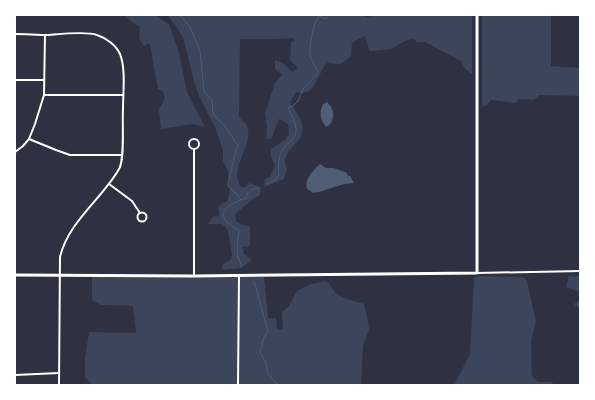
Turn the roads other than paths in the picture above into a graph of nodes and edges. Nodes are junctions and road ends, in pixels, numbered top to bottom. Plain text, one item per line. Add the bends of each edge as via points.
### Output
1 (477, 15) edge
2 (15, 34) edge
3 (45, 35) junction
4 (15, 80) edge
5 (44, 80) junction
6 (44, 95) junction
7 (123, 95) junction
8 (29, 139) junction
9 (194, 149) junction
10 (15, 152) edge
11 (122, 155) junction
12 (109, 184) junction
13 (140, 213) junction
14 (580, 271) edge
15 (477, 273) junction
16 (15, 275) edge
17 (59, 275) junction
18 (194, 276) junction
19 (239, 276) junction
20 (59, 373) junction
21 (15, 375) edge
22 (59, 385) edge
23 (238, 385) edge

1 - 15 street
2 - 3 street
3 - 5 street
3 - 7 street via 93,34 115,47 121,59
4 - 5 street
5 - 6 street
6 - 7 street
6 - 8 street
7 - 11 street
8 - 10 street
8 - 11 street via 70,155
9 - 9 street via 189,144 194,139 198,140 199,144
9 - 18 street
11 - 12 street via 121,167
12 - 13 street via 132,201
12 - 17 street via 62,247
13 - 13 street via 146,216 143,222 137,219
14 - 15 street
15 - 19 street
16 - 17 street
17 - 18 street
17 - 20 street
18 - 19 street
19 - 23 street
20 - 21 street
20 - 22 street

